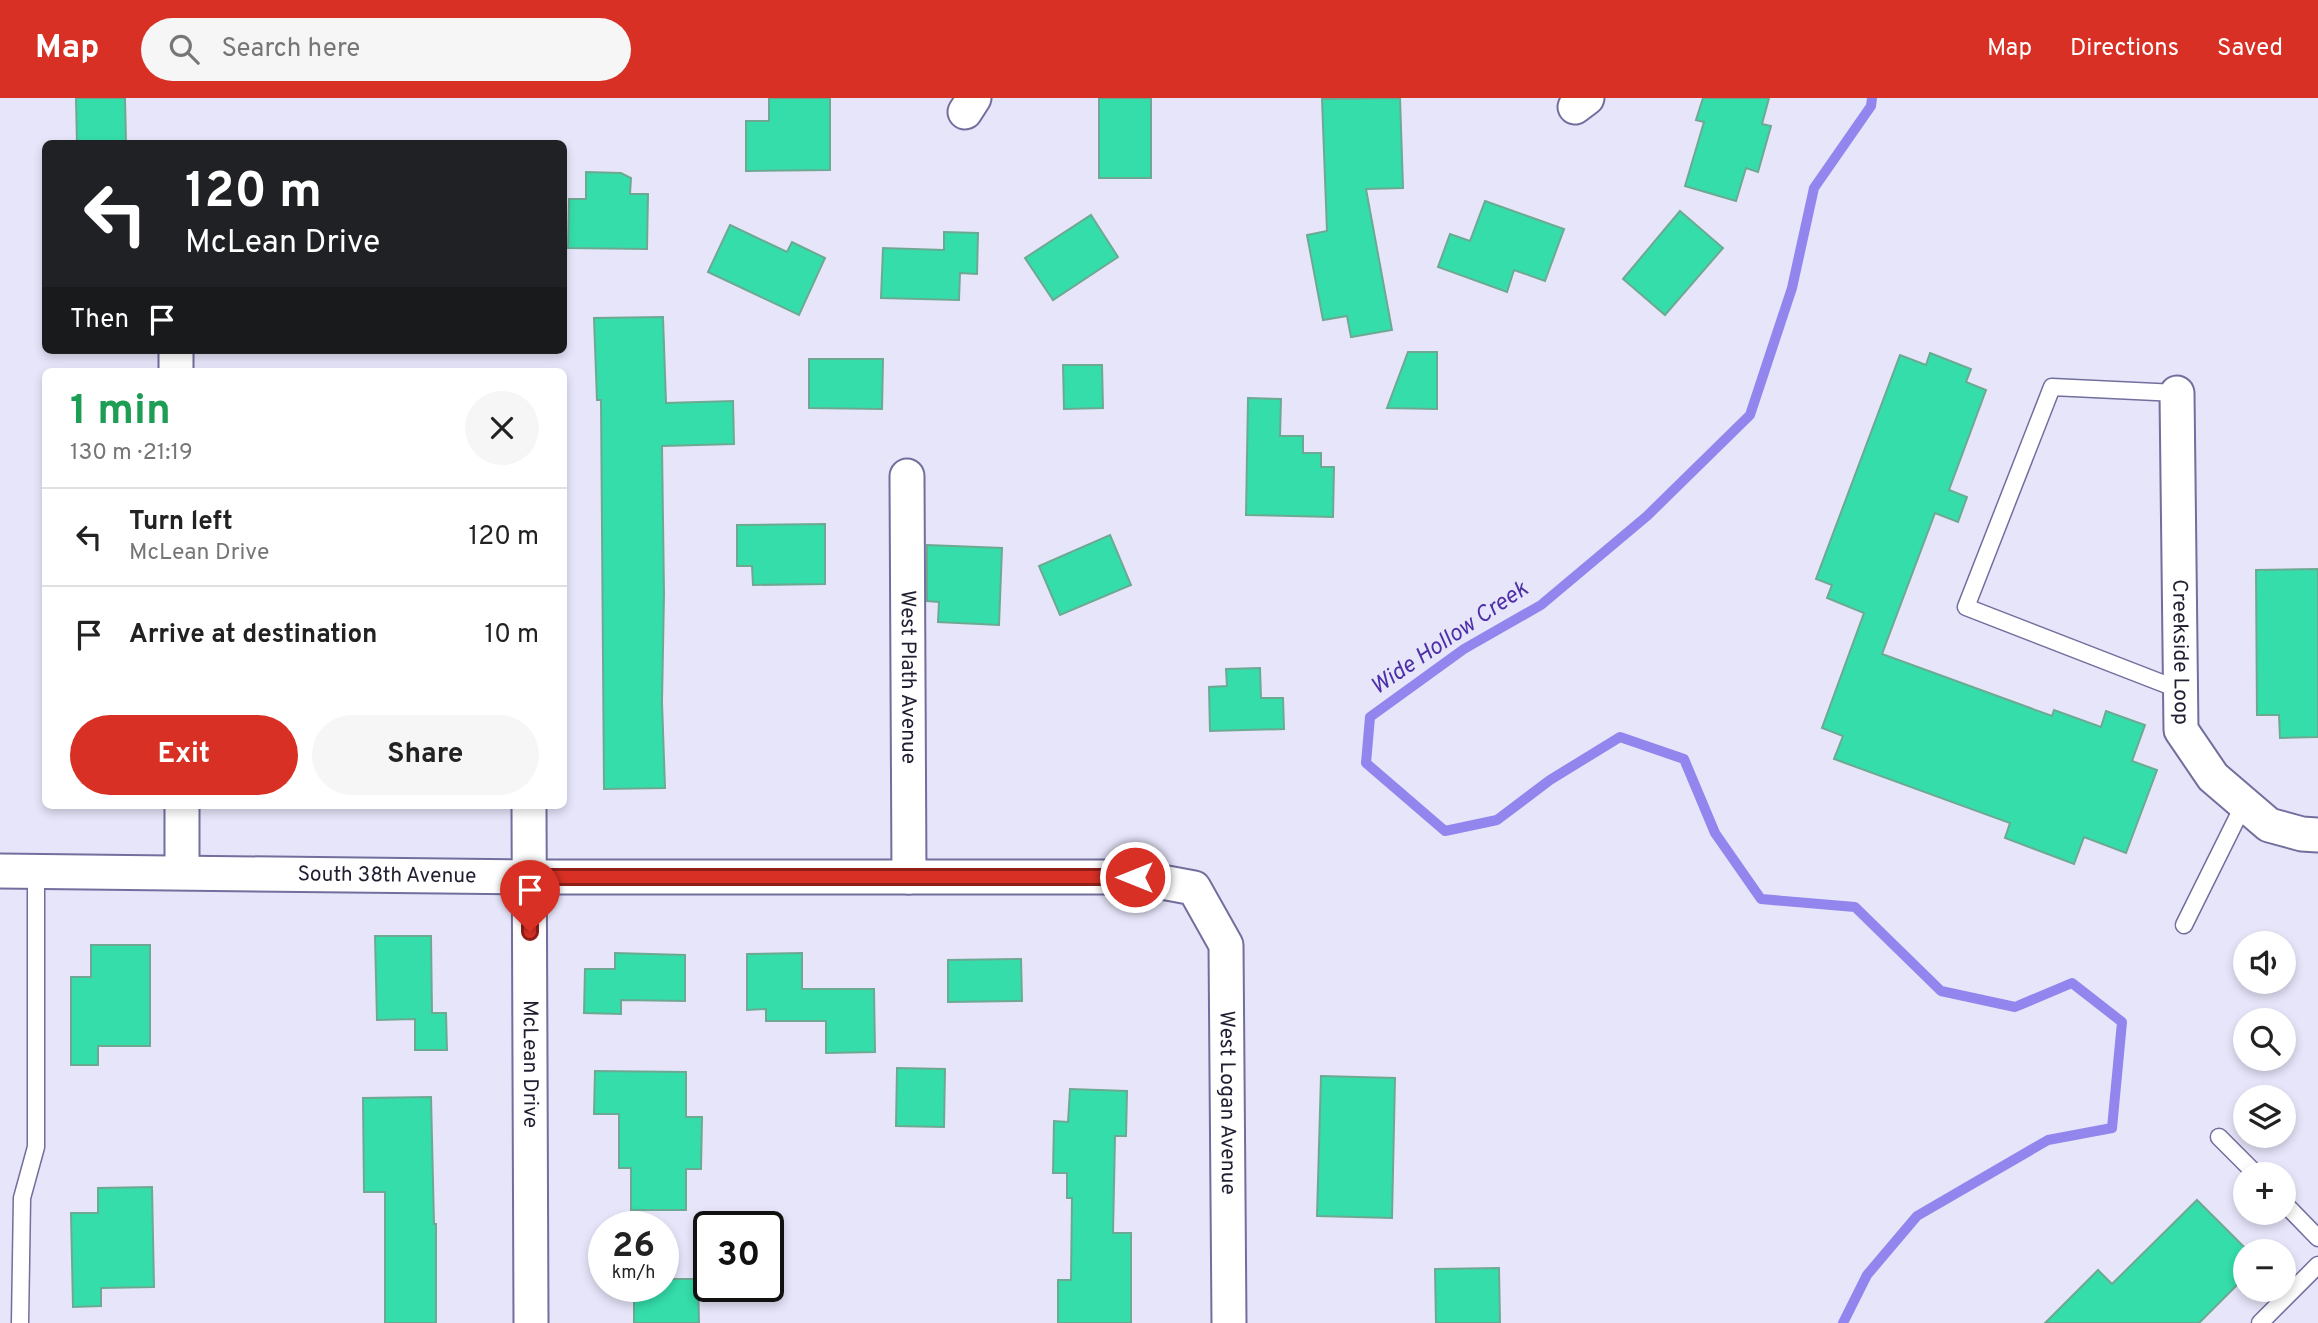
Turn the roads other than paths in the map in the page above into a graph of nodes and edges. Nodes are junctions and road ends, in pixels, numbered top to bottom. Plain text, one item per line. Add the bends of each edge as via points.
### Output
1 (2177, 393) joint
2 (907, 476) dead end
3 (2180, 690) junction
4 (2244, 804) junction
5 (182, 809) edge
6 (529, 809) edge
7 (2318, 835) edge
8 (0, 871) edge
9 (36, 871) junction
10 (183, 872) junction
11 (530, 877) junction
12 (909, 877) junction
13 (1194, 888) joint
14 (2184, 925) dead end
15 (2219, 1137) dead end
16 (2244, 1162) edge
17 (2296, 1215) edge
18 (2318, 1238) edge
19 (2318, 1265) edge
20 (20, 1323) edge
21 (531, 1323) edge
22 (1229, 1323) edge
23 (2260, 1323) edge

1 - 3 street, Creekside Loop
1 - 3 lane via 2052,387 1966,607
2 - 12 street, West Plath Avenue
3 - 4 street, Creekside Loop via 2181,730 2213,777
4 - 7 street, Creekside Loop via 2269,825
4 - 14 lane
5 - 10 street
6 - 11 street, McLean Drive
8 - 9 street, South 38th Avenue
9 - 10 street, South 38th Avenue
9 - 20 lane via 36,1147 22,1198
10 - 11 street, South 38th Avenue
11 - 12 street, South 38th Avenue
11 - 21 street, McLean Drive
12 - 13 street, South 38th Avenue via 1135,877
13 - 22 street, West Logan Avenue via 1226,945
15 - 16 lane
17 - 18 lane
19 - 23 lane

